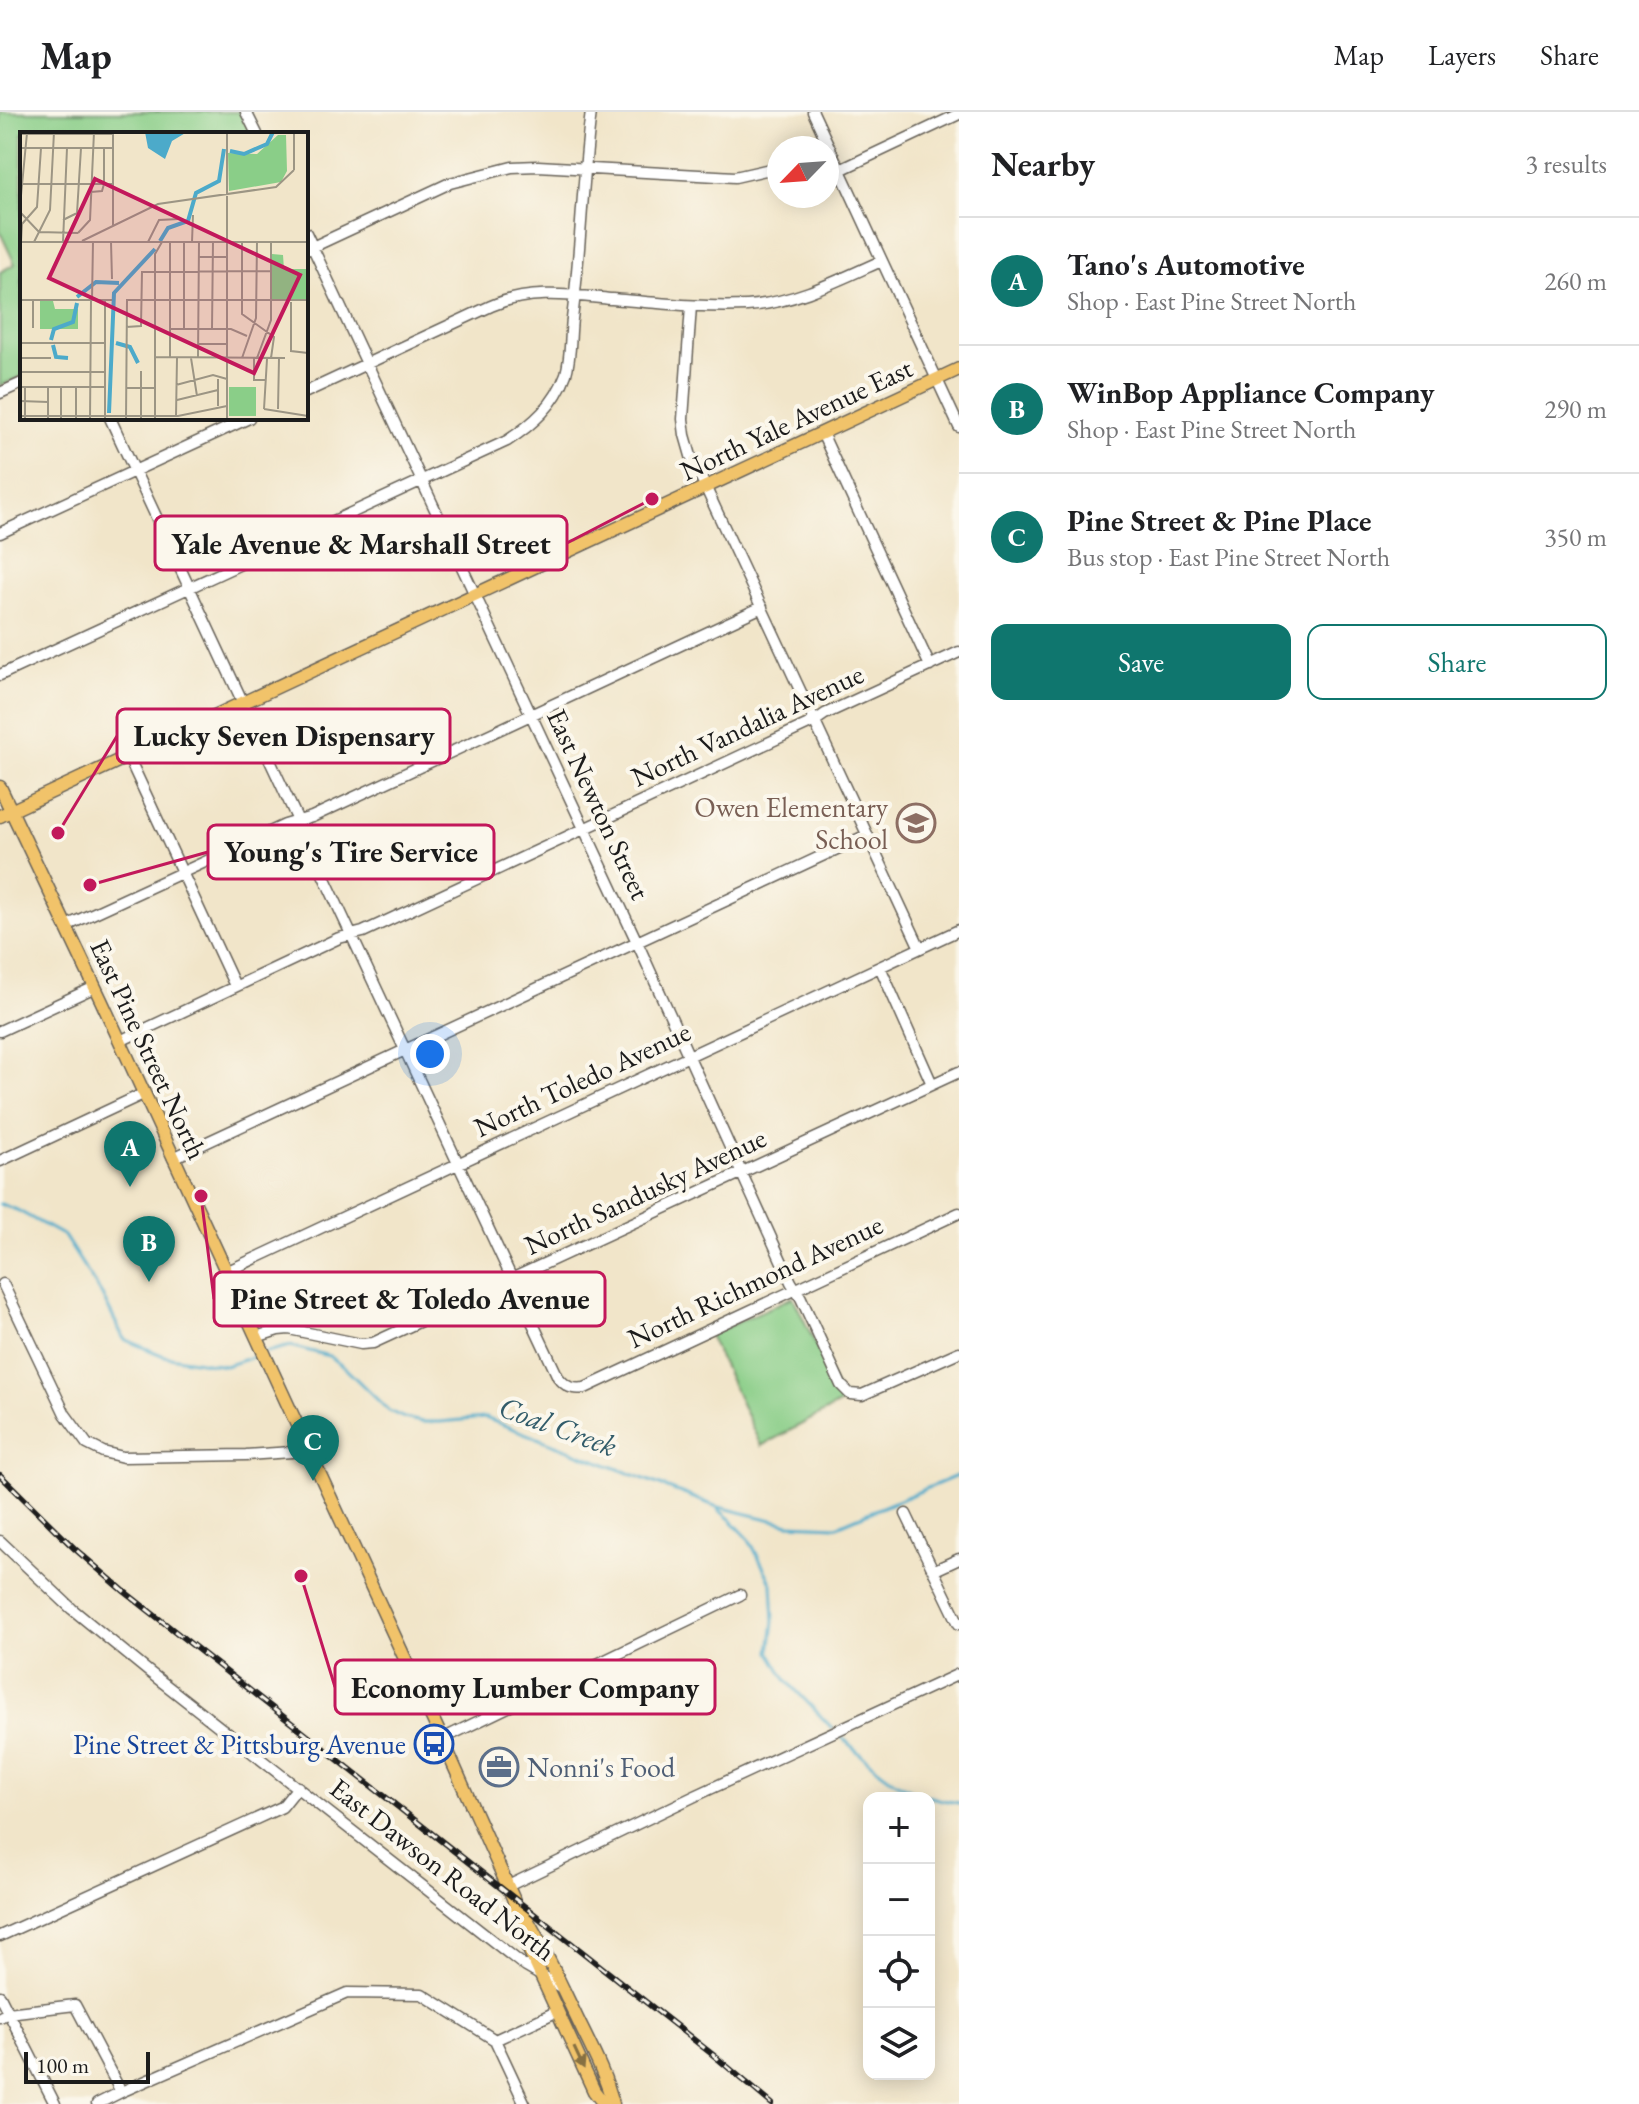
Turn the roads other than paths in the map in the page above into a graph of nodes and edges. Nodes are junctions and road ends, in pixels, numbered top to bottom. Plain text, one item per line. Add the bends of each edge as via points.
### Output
1 (246, 112) edge
2 (591, 112) edge
3 (813, 112) edge
4 (959, 114) edge
5 (256, 132) edge
6 (821, 136) edge
7 (584, 169) junction
8 (767, 170) edge
9 (840, 170) joint
10 (309, 248) edge
11 (881, 261) junction
12 (575, 296) junction
13 (691, 306) junction
14 (366, 364) junction
15 (959, 369) edge
16 (937, 380) junction
17 (20, 384) edge
18 (308, 391) edge
19 (0, 393) edge
20 (111, 420) edge
21 (245, 420) edge
22 (959, 427) edge
23 (822, 433) junction
24 (135, 471) junction
25 (421, 481) junction
26 (705, 487) junction
27 (0, 533) edge
28 (189, 587) junction
29 (474, 596) junction
30 (762, 607) junction
31 (959, 652) edge
32 (930, 666) junction
33 (0, 675) edge
34 (242, 703) junction
35 (530, 715) junction
36 (815, 721) junction
37 (128, 756) junction
38 (0, 787) edge
39 (6, 813) edge
40 (298, 821) junction
41 (583, 828) junction
42 (867, 835) junction
43 (182, 872) junction
44 (66, 926) junction
45 (959, 930) edge
46 (351, 935) junction
47 (637, 942) junction
48 (920, 948) junction
49 (880, 967) junction
50 (235, 986) junction
51 (95, 987) junction
52 (0, 1031) edge
53 (120, 1041) junction
54 (405, 1051) junction
55 (688, 1056) junction
56 (959, 1072) edge
57 (932, 1084) junction
58 (143, 1094) junction
59 (173, 1158) junction
60 (0, 1161) edge
61 (457, 1163) junction
62 (741, 1173) junction
63 (959, 1213) edge
64 (226, 1272) junction
65 (512, 1279) junction
66 (3, 1284) dead end
67 (796, 1289) junction
68 (257, 1340) junction
69 (959, 1352) edge
70 (308, 1445) junction
71 (906, 1514) dead end
72 (0, 1541) edge
73 (959, 1559) edge
74 (935, 1570) junction
75 (740, 1595) dead end
76 (959, 1624) edge
77 (959, 1674) edge
78 (442, 1739) junction
79 (298, 1787) junction
80 (511, 1892) junction
81 (0, 1936) edge
82 (542, 1976) junction
83 (562, 1988) junction
84 (0, 1996) edge
85 (558, 2011) junction
86 (4, 2015) edge
87 (495, 2040) junction
88 (121, 2092) junction
89 (55, 2104) edge
90 (97, 2104) edge
91 (525, 2104) edge
92 (604, 2104) edge
93 (613, 2104) edge

1 - 5 street
2 - 7 street
3 - 6 street
4 - 9 street
7 - 8 street via 735,177
7 - 10 street via 512,167 471,176
7 - 12 street
9 - 11 street
10 - 14 street, East Newton Street
11 - 13 street via 770,303
11 - 16 street
12 - 13 street
12 - 14 street via 508,298
12 - 25 street via 566,373 538,419 507,441
13 - 26 street via 683,419
14 - 18 street
14 - 25 street, East Newton Street
15 - 16 main road, North Yale Avenue East
16 - 22 street
16 - 23 main road, North Yale Avenue East
17 - 19 street
20 - 24 street
21 - 24 street
23 - 26 main road, North Yale Avenue East
23 - 32 street
24 - 27 street
24 - 28 street
25 - 28 street
25 - 29 street, East Newton Street
26 - 29 main road, North Yale Avenue East
26 - 30 street
28 - 33 street
28 - 34 street
29 - 34 main road, North Yale Avenue East
29 - 35 street, East Newton Street
30 - 35 street
30 - 36 street
31 - 32 street, North Vandalia Avenue
32 - 36 street, North Vandalia Avenue
34 - 37 main road, North Yale Avenue East
34 - 40 street
35 - 40 street
35 - 41 street, East Newton Street
36 - 41 street, North Vandalia Avenue
36 - 42 street
37 - 39 main road, North Yale Avenue East
37 - 43 street
38 - 39 main road, East Pine Street North
39 - 44 main road, East Pine Street North
40 - 43 street
40 - 46 street
41 - 46 street, North Vandalia Avenue
41 - 47 street, East Newton Street
42 - 47 street
42 - 48 street
43 - 44 street
43 - 50 street
44 - 51 main road, East Pine Street North
45 - 48 street, North Toledo Avenue
46 - 50 street, North Vandalia Avenue
46 - 54 street
47 - 54 street
47 - 55 street, East Newton Street
48 - 49 street, North Toledo Avenue
49 - 55 street, North Toledo Avenue
49 - 57 street
50 - 53 street, North Vandalia Avenue
51 - 52 street
51 - 53 main road, East Pine Street North
53 - 58 main road, East Pine Street North
54 - 59 street
54 - 61 street
55 - 61 street, North Toledo Avenue
55 - 62 street, East Newton Street
56 - 57 street, North Sandusky Avenue
57 - 62 street, North Sandusky Avenue
58 - 59 main road, East Pine Street North
58 - 60 street
59 - 64 main road, East Pine Street North
61 - 64 street, North Toledo Avenue
61 - 65 street
62 - 65 street, North Sandusky Avenue
62 - 67 street, East Newton Street
63 - 67 street, North Richmond Avenue
64 - 68 main road, East Pine Street North
65 - 67 street, North Richmond Avenue via 558,1377 571,1389 585,1388
65 - 68 street, North Sandusky Avenue via 373,1343 289,1329
66 - 70 street via 65,1414 87,1444 123,1457 246,1455 292,1452
67 - 69 street, East Newton Street via 850,1394 862,1395
68 - 70 main road, East Pine Street North
70 - 78 main road, East Pine Street North
71 - 74 street
72 - 79 street, East Dawson Road North via 72,1609
73 - 74 street
74 - 76 street
75 - 78 street
77 - 80 street
78 - 80 main road, East Pine Street North
79 - 81 street via 282,1807
79 - 82 street, East Dawson Road North
80 - 82 main road, East Pine Street North
80 - 83 main road, East Pine Street North
82 - 83 street, East Dawson Road North
82 - 85 main road, East Pine Street North
83 - 93 main road, East Pine Street North
84 - 86 street
85 - 87 street
85 -> 92 main road, East Pine Street North
86 - 88 street via 75,2005
86 - 89 street
87 - 88 street via 422,1994 347,1993
87 - 91 street
88 - 90 street

